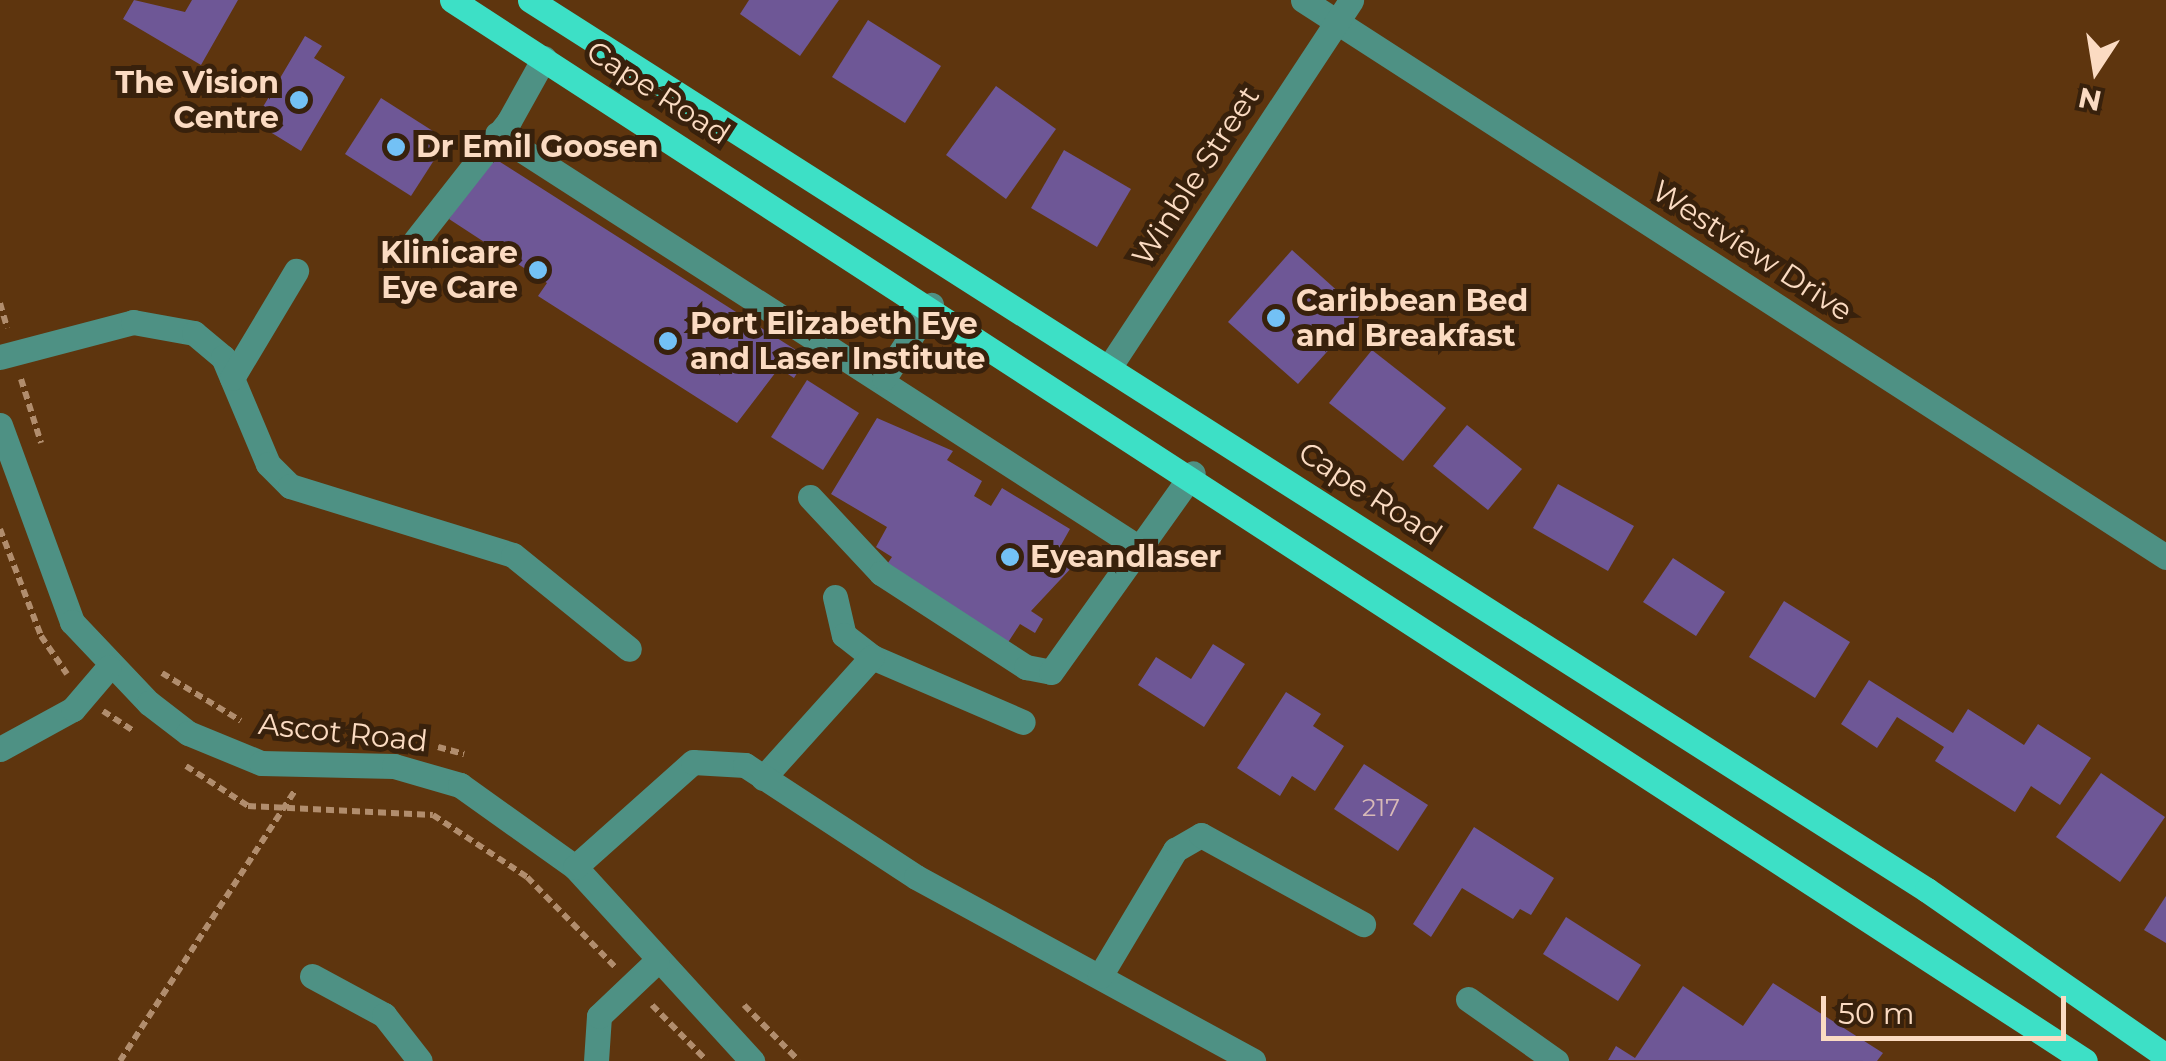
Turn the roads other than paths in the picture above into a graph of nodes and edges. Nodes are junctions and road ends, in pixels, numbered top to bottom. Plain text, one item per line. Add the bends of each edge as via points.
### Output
1 (452, 0) edge
2 (530, 0) edge
3 (1303, 0) edge
4 (1344, 11) edge
5 (544, 58) junction
6 (497, 134) junction
7 (415, 241) dead end
8 (296, 271) dead end
9 (931, 305) junction
10 (7, 355) edge
11 (1110, 366) junction
12 (232, 378) junction
13 (884, 378) junction
14 (0, 426) edge
15 (1193, 473) junction
16 (810, 497) dead end
17 (1141, 549) junction
18 (2166, 558) edge
19 (835, 597) dead end
20 (629, 649) dead end
21 (872, 657) junction
22 (109, 667) junction
23 (1023, 722) dead end
24 (0, 749) edge
25 (764, 778) junction
26 (576, 868) junction
27 (1364, 924) dead end
28 (656, 962) junction
29 (312, 976) dead end
30 (1100, 976) junction
31 (1468, 999) dead end
32 (2166, 1056) edge
33 (420, 1061) edge
34 (596, 1061) edge
35 (752, 1061) edge
36 (1254, 1061) edge
37 (1556, 1061) edge
38 (2085, 1061) edge

1 - 5 main road, Cape Road
2 - 11 main road, Cape Road
3 - 4 street, Westview Drive
4 - 11 street, Winble Street
4 - 18 street, Westview Drive
5 - 6 street
5 - 9 main road, Cape Road
6 - 7 street
6 - 13 street
8 - 12 street
9 - 13 street
9 - 15 main road, Cape Road
10 - 12 street via 166,322 223,358
11 - 32 main road, Cape Road via 1927,890
12 - 20 street via 268,464 290,486 513,555
13 - 17 street
14 - 22 street, Ascot Road via 72,622
15 - 17 street
15 - 38 main road, Cape Road
16 - 17 street via 881,573 1026,666 1062,667
19 - 21 street via 844,635
21 - 23 street
21 - 25 street
22 - 24 street via 82,697
22 - 26 street, Ascot Road via 188,732 261,762 430,774
25 - 26 street via 719,758 693,762
25 - 30 street via 833,828
26 - 28 street, Ascot Road
27 - 30 street via 1201,835 1175,850
28 - 34 street via 599,1016
28 - 35 street, Ascot Road
29 - 33 street via 384,1015
30 - 36 street
31 - 37 street

